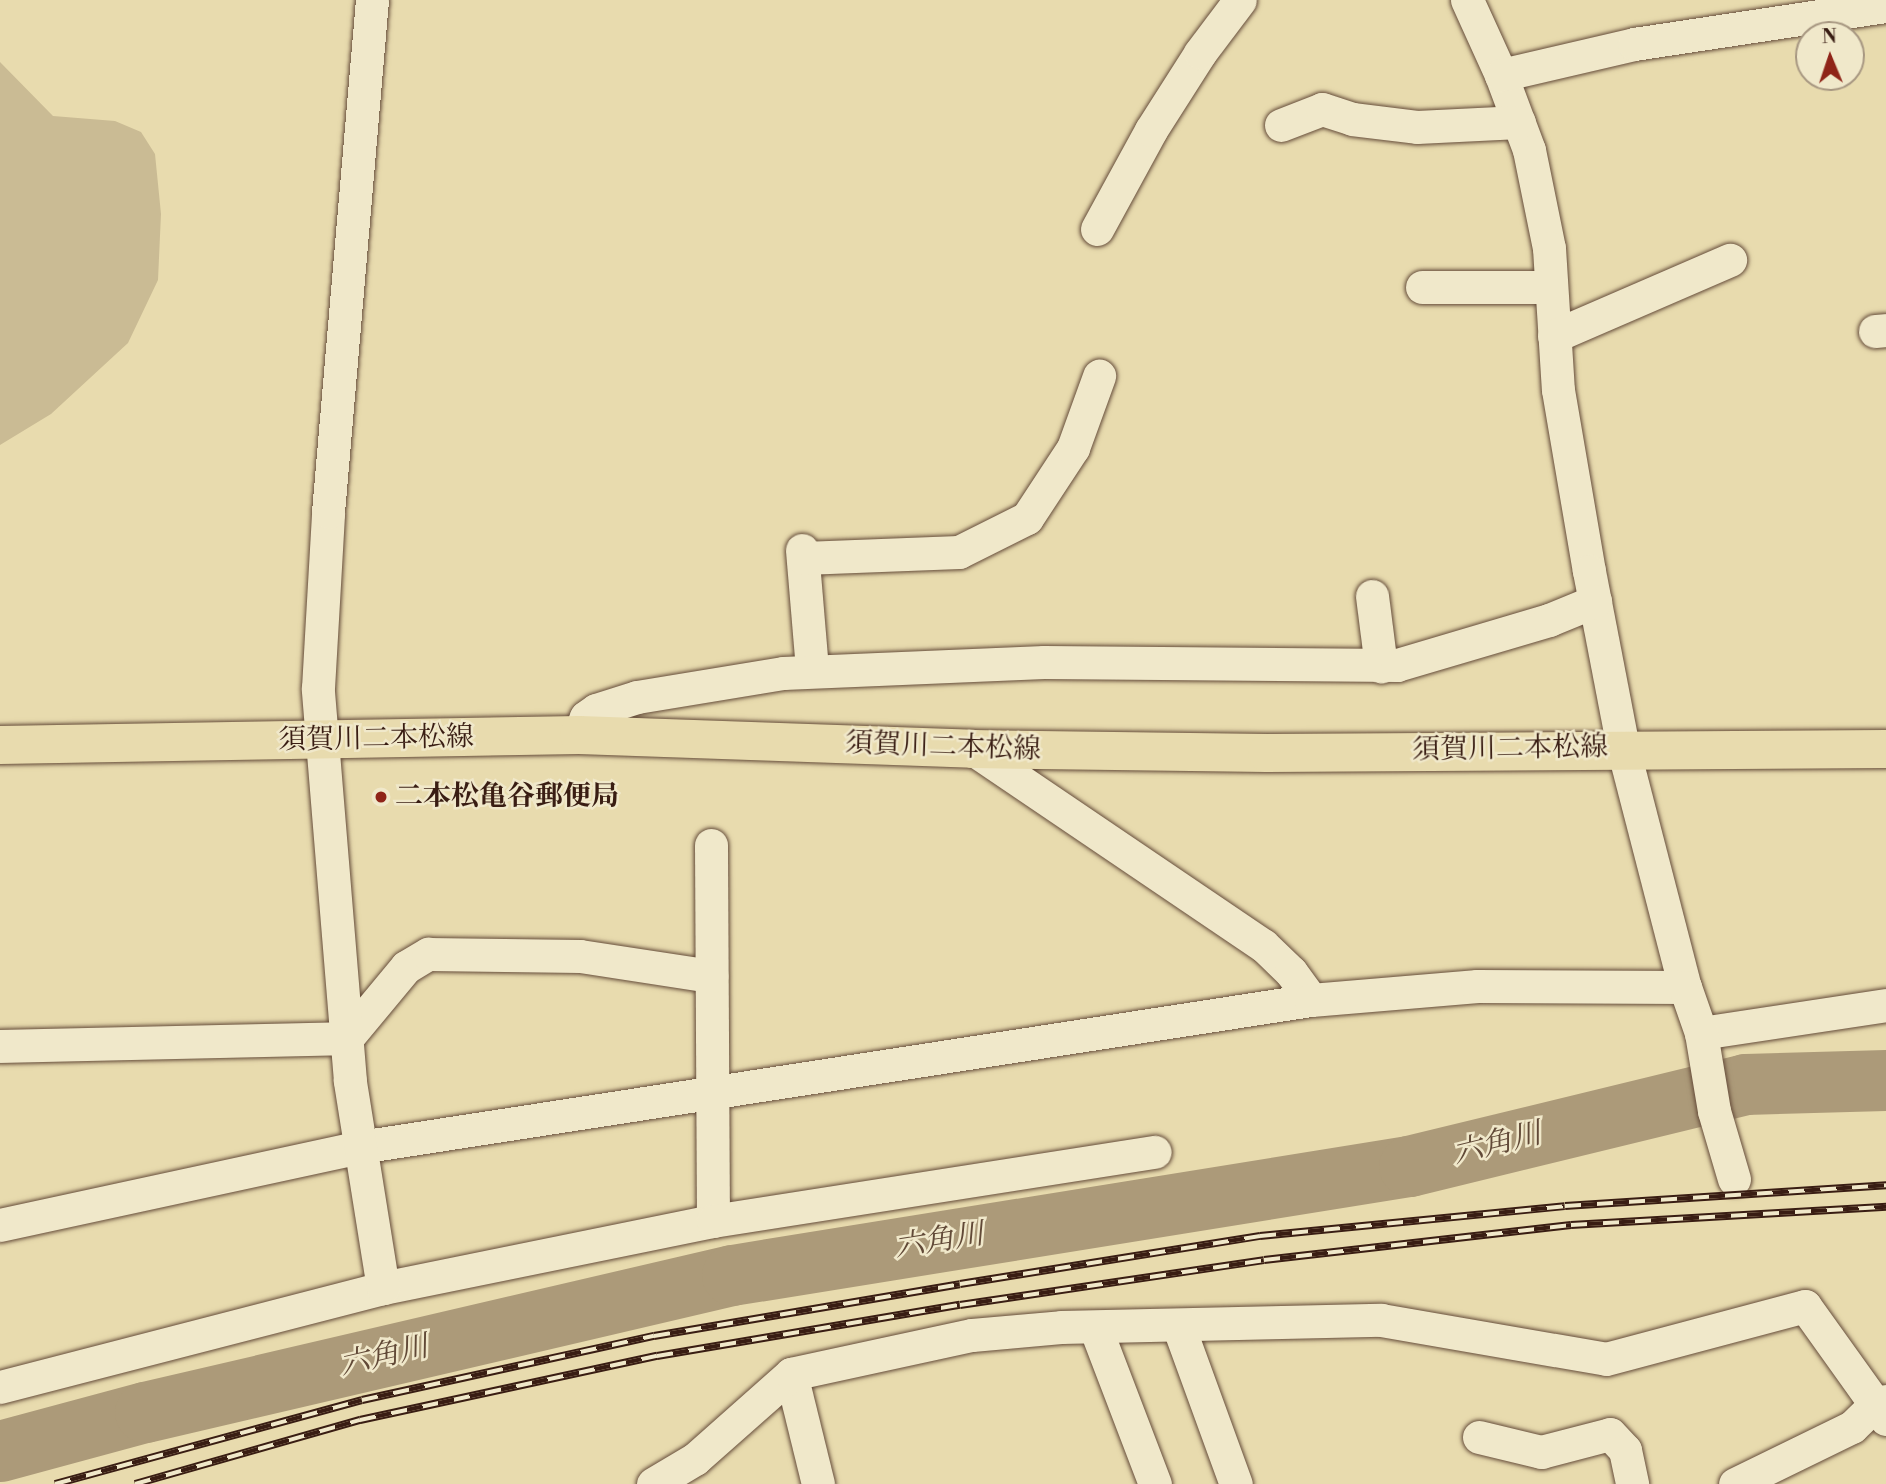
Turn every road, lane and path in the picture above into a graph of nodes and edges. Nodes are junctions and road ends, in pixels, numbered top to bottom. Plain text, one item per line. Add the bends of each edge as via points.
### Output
1 (372, 0) edge
2 (1240, 0) edge
3 (1467, 0) edge
4 (1886, 6) edge
5 (1502, 75) junction
6 (1519, 122) junction
7 (1281, 125) dead end
8 (1097, 229) dead end
9 (1730, 260) dead end
10 (1422, 287) dead end
11 (1551, 287) junction
12 (1555, 336) junction
13 (1098, 376) dead end
14 (1372, 596) dead end
15 (1595, 601) junction
16 (1381, 666) junction
17 (812, 670) junction
18 (579, 735) junction
19 (324, 740) junction
20 (0, 745) edge
21 (1623, 748) junction
22 (973, 749) junction
23 (1886, 749) edge
24 (711, 845) dead end
25 (711, 976) junction
26 (1685, 988) junction
27 (1311, 1000) junction
28 (1886, 1005) edge
29 (347, 1038) junction
30 (1702, 1040) junction
31 (0, 1046) edge
32 (712, 1092) junction
33 (360, 1147) junction
34 (1154, 1153) dead end
35 (1734, 1179) dead end
36 (713, 1221) junction
37 (0, 1225) edge
38 (383, 1289) junction
39 (1178, 1325) junction
40 (1095, 1327) junction
41 (791, 1374) junction
42 (0, 1387) edge
43 (1883, 1408) edge
44 (1479, 1437) dead end
45 (1746, 1481) edge
46 (653, 1484) edge
47 (818, 1484) edge
48 (1155, 1484) edge
49 (1236, 1484) edge
50 (1632, 1484) edge

1 - 19 street via 328,512 318,688
2 - 8 street via 1151,130
3 - 5 street
4 - 5 street via 1634,44
5 - 6 street
6 - 7 street via 1418,127 1352,119 1322,109
6 - 11 street via 1549,248
9 - 12 street
10 - 11 street
11 - 12 street
12 - 15 street via 1558,390
13 - 17 street via 1073,448 1027,518 959,552 802,554
14 - 16 street
15 - 16 street via 1549,620
15 - 21 street
16 - 17 street via 1044,662
17 - 18 street via 638,697 596,710 586,718
18 - 19 main road, 須賀川二本松線
18 - 22 main road, 須賀川二本松線
19 - 20 main road, 須賀川二本松線
19 - 29 street
21 - 22 main road, 須賀川二本松線 via 1267,753
21 - 23 main road, 須賀川二本松線
21 - 26 street
22 - 27 street via 1262,945 1292,972
24 - 25 street
25 - 29 street via 580,956 428,954 407,967
25 - 32 street
26 - 27 street via 1477,986
26 - 30 street
27 - 32 street
28 - 30 street
29 - 31 street
29 - 33 street
30 - 35 street via 1714,1111
32 - 33 street
32 - 36 street
33 - 37 street
33 - 38 street
34 - 36 street
36 - 38 street
38 - 42 street
39 - 40 street
39 - 43 street via 1381,1320 1605,1359 1805,1306
39 - 49 street
40 - 41 street via 972,1335
40 - 48 street
41 - 46 street via 695,1459
41 - 47 street
43 - 45 street
44 - 50 street via 1541,1452 1610,1434 1625,1450

